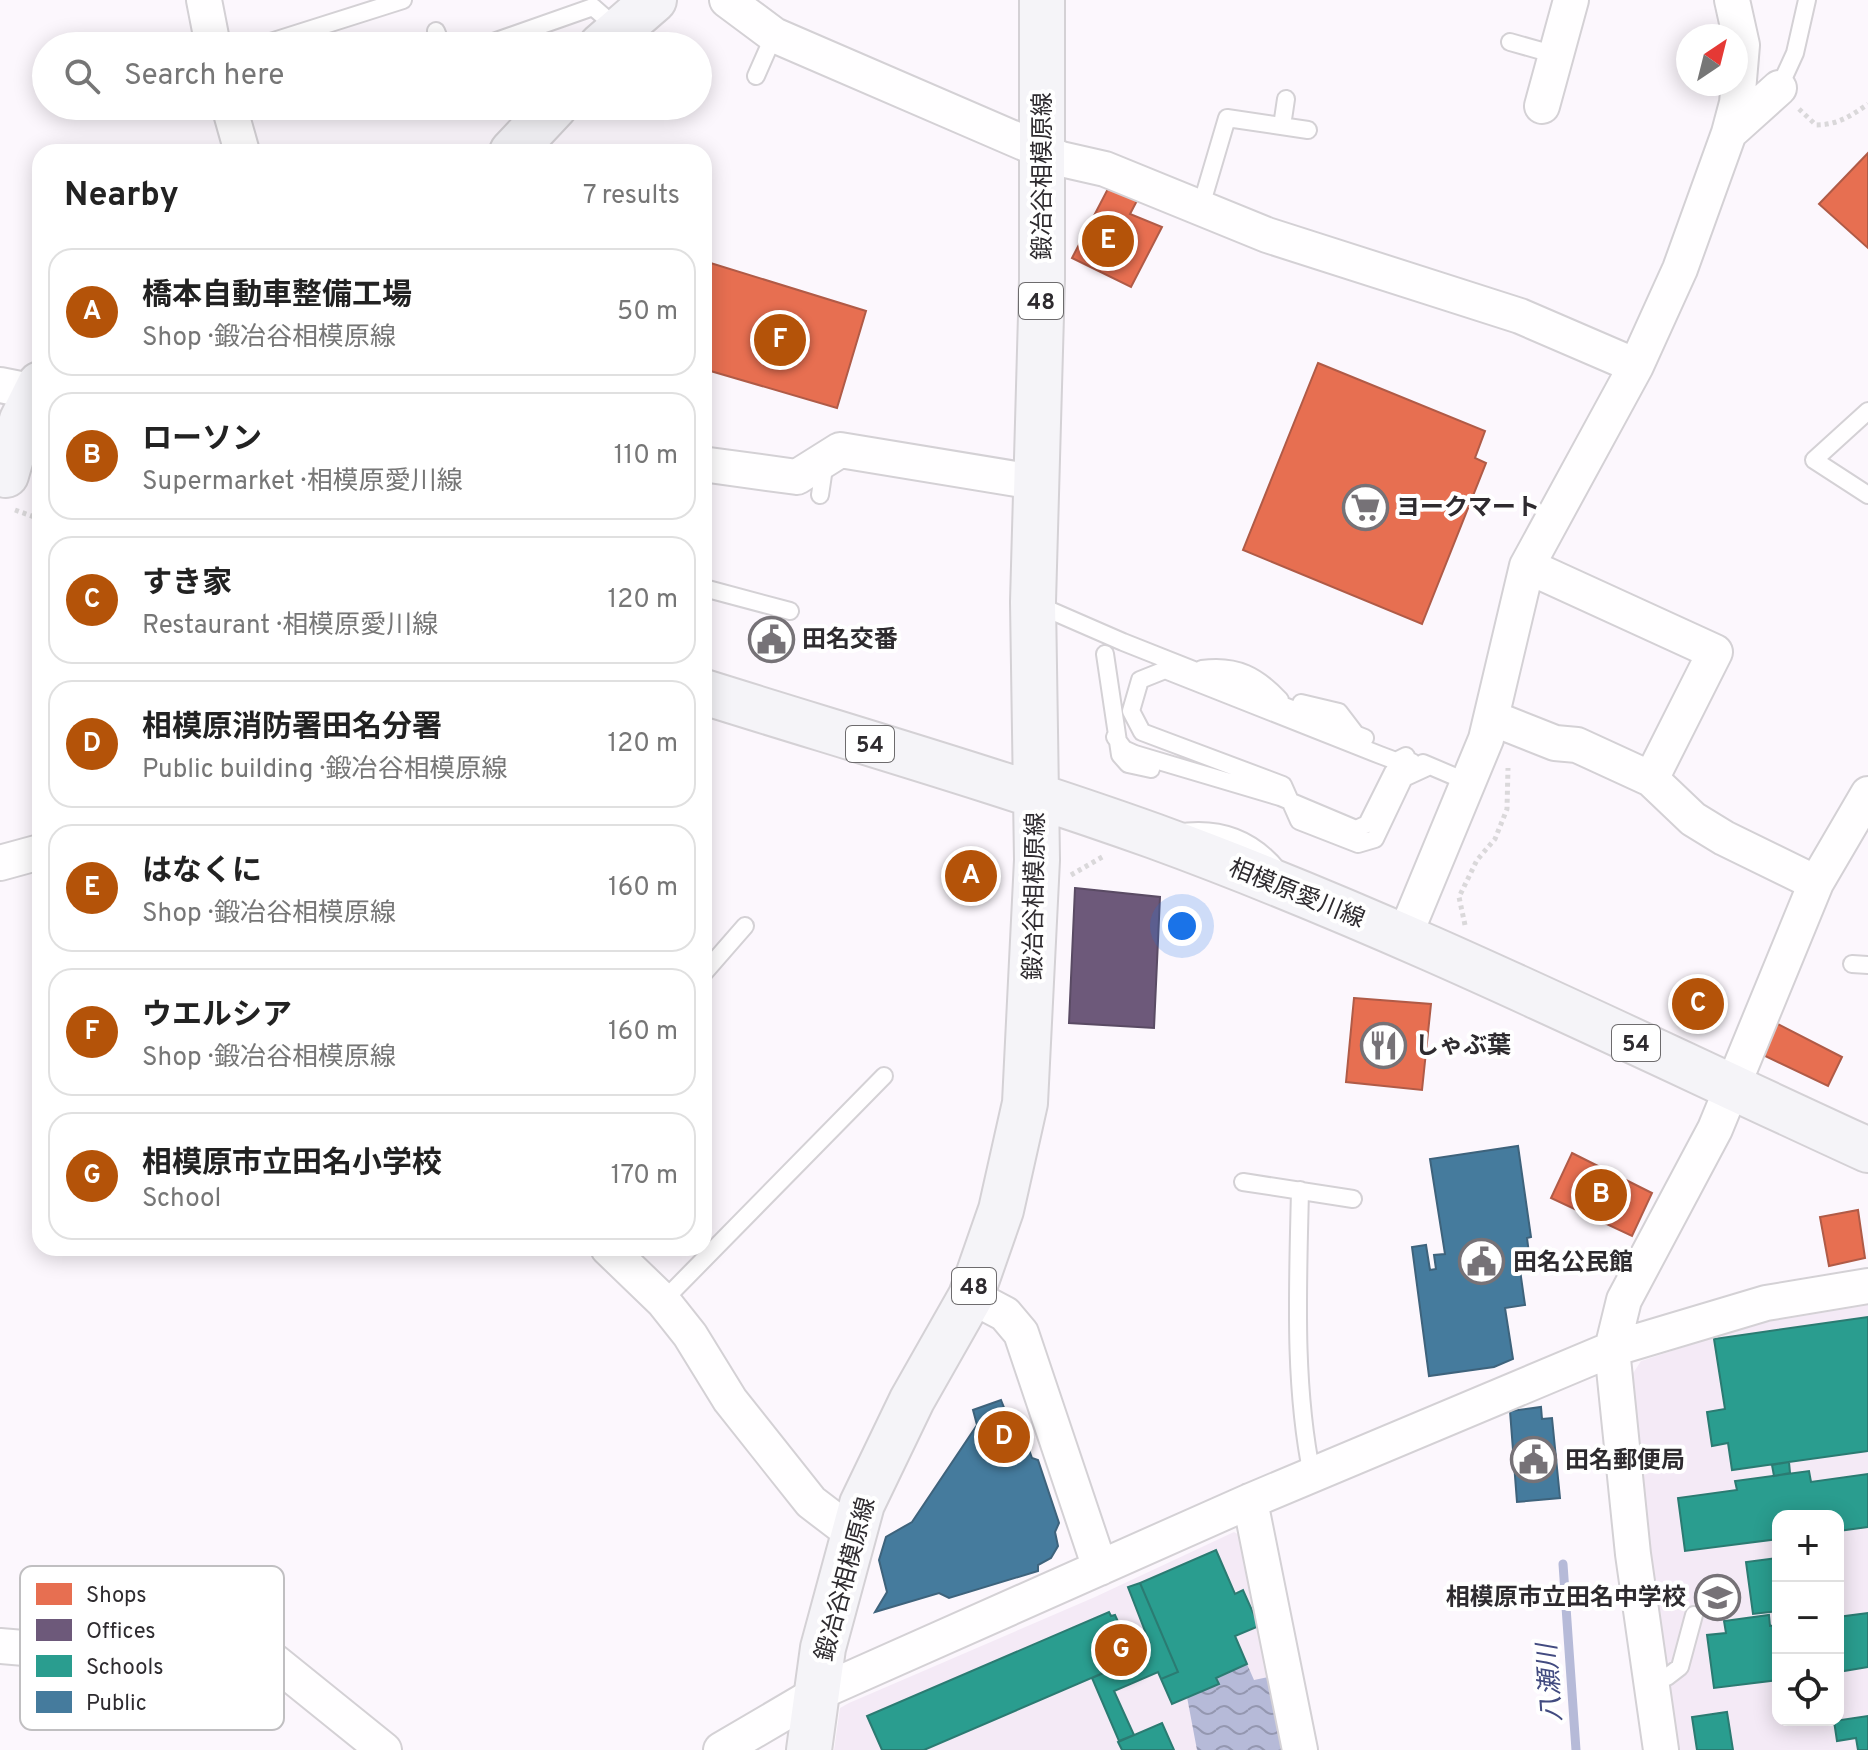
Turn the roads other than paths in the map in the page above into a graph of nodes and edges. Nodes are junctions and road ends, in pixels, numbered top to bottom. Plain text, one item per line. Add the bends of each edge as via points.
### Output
1 (204, 0) edge
2 (403, 0) edge
3 (654, 0) edge
4 (727, 0) edge
5 (1042, 0) edge
6 (1571, 0) edge
7 (1732, 0) edge
8 (1807, 0) edge
9 (352, 8) edge
10 (210, 32) edge
11 (293, 32) edge
12 (522, 32) edge
13 (606, 32) edge
14 (615, 32) edge
15 (774, 35) junction
16 (1510, 42) dead end
17 (1556, 55) junction
18 (756, 76) dead end
19 (1779, 88) joint
20 (1286, 99) dead end
21 (1542, 106) dead end
22 (233, 120) edge
23 (542, 120) edge
24 (1282, 126) junction
25 (1308, 130) dead end
26 (1729, 133) junction
27 (240, 144) edge
28 (519, 144) edge
29 (1041, 151) junction
30 (1201, 206) junction
31 (1636, 366) junction
32 (25, 387) edge
33 (1868, 411) edge
34 (826, 459) junction
35 (712, 465) edge
36 (1034, 482) junction
37 (15, 486) edge
38 (820, 495) dead end
39 (1868, 495) edge
40 (1527, 566) junction
41 (712, 590) edge
42 (1033, 602) junction
43 (790, 611) dead end
44 (1131, 645) junction
45 (1165, 670) junction
46 (712, 695) edge
47 (1492, 718) junction
48 (1399, 762) junction
49 (1651, 779) junction
50 (1470, 783) junction
51 (1868, 794) edge
52 (1036, 797) junction
53 (1285, 799) junction
54 (1392, 802) junction
55 (32, 854) edge
56 (0, 863) edge
57 (1816, 883) junction
58 (745, 926) dead end
59 (1404, 937) junction
60 (712, 964) edge
61 (884, 1076) dead end
62 (1732, 1087) junction
63 (1868, 1150) edge
64 (1243, 1182) dead end
65 (1300, 1190) junction
66 (1353, 1199) dead end
67 (712, 1251) edge
68 (616, 1256) edge
69 (707, 1256) edge
70 (1868, 1286) edge
71 (971, 1296) junction
72 (663, 1301) junction
73 (1612, 1349) junction
74 (1312, 1475) junction
75 (1250, 1501) junction
76 (853, 1534) junction
77 (1100, 1568) junction
78 (1694, 1615) dead end
79 (0, 1646) edge
80 (20, 1648) edge
81 (284, 1669) edge
82 (1667, 1677) dead end
83 (818, 1693) junction
84 (384, 1750) edge
85 (721, 1750) edge
86 (809, 1750) edge
87 (1300, 1750) edge
88 (1661, 1750) edge

1 - 10 street
2 - 9 lane
3 - 14 main road
4 - 15 street
5 - 29 main road, 鍛冶谷相模原線 / 48
6 - 17 street
7 - 26 street via 1742,45
8 - 19 lane via 1795,53
9 - 11 lane
12 - 13 lane via 593,7
15 - 18 lane
15 - 29 street
16 - 17 lane
17 - 21 street
19 - 26 street
20 - 24 lane
22 - 27 street
23 - 28 main road
24 - 25 lane
24 - 30 lane via 1227,118
26 - 31 street via 1680,269
29 - 30 street
29 - 36 main road, 鍛冶谷相模原線 / 48
30 - 31 street via 1267,235 1520,316
31 - 40 street
32 - 37 main road
33 - 39 lane via 1814,460
34 - 35 street via 797,477
34 - 36 street via 840,450
34 - 38 lane
36 - 42 main road, 鍛冶谷相模原線 / 48
40 - 47 street
40 - 49 street via 1715,652
41 - 43 lane
42 - 44 lane
42 - 52 main road, 鍛冶谷相模原線 / 48
44 - 45 lane via 1143,661
44 - 48 lane via 1283,704 1339,712 1356,734
44 - 53 lane via 1111,646 1105,654 1115,737 1128,764 1203,772
45 - 48 lane
45 - 53 lane via 1140,680 1131,711 1142,732 1283,785
46 - 52 main road, 相模原愛川線 / 54
47 - 49 street via 1555,743 1577,745
47 - 50 street
48 - 50 lane
48 - 53 lane via 1367,824 1356,829
48 - 54 lane
48 - 54 lane via 1404,778
49 - 57 street via 1693,819
50 - 59 street
51 - 57 street
52 - 59 main road, 相模原愛川線 / 54 via 1154,836
52 - 71 main road, 鍛冶谷相模原線 / 48 via 1025,1103 1004,1200
53 - 54 lane via 1299,821 1358,844 1375,839
55 - 56 street
57 - 62 street
58 - 60 lane
59 - 62 main road, 相模原愛川線 / 54
61 - 67 lane
62 - 63 main road, 相模原愛川線 / 54
62 - 73 street via 1624,1300
64 - 65 lane
65 - 66 lane
65 - 74 lane via 1298,1294 1304,1432
68 - 72 street
69 - 72 lane
70 - 73 street via 1766,1303
71 - 76 main road, 鍛冶谷相模原線 / 48 via 887,1450
71 - 77 street via 1005,1314 1021,1333
72 - 76 street via 730,1400 811,1502
73 - 74 street
73 - 88 street via 1633,1554
74 - 75 street
75 - 77 street
75 - 87 street
76 - 83 main road, 鍛冶谷相模原線 / 48 via 823,1648
77 - 83 street
78 - 82 lane via 1680,1667
79 - 80 street
81 - 84 street
83 - 85 street
83 - 86 main road, 鍛冶谷相模原線 / 48

